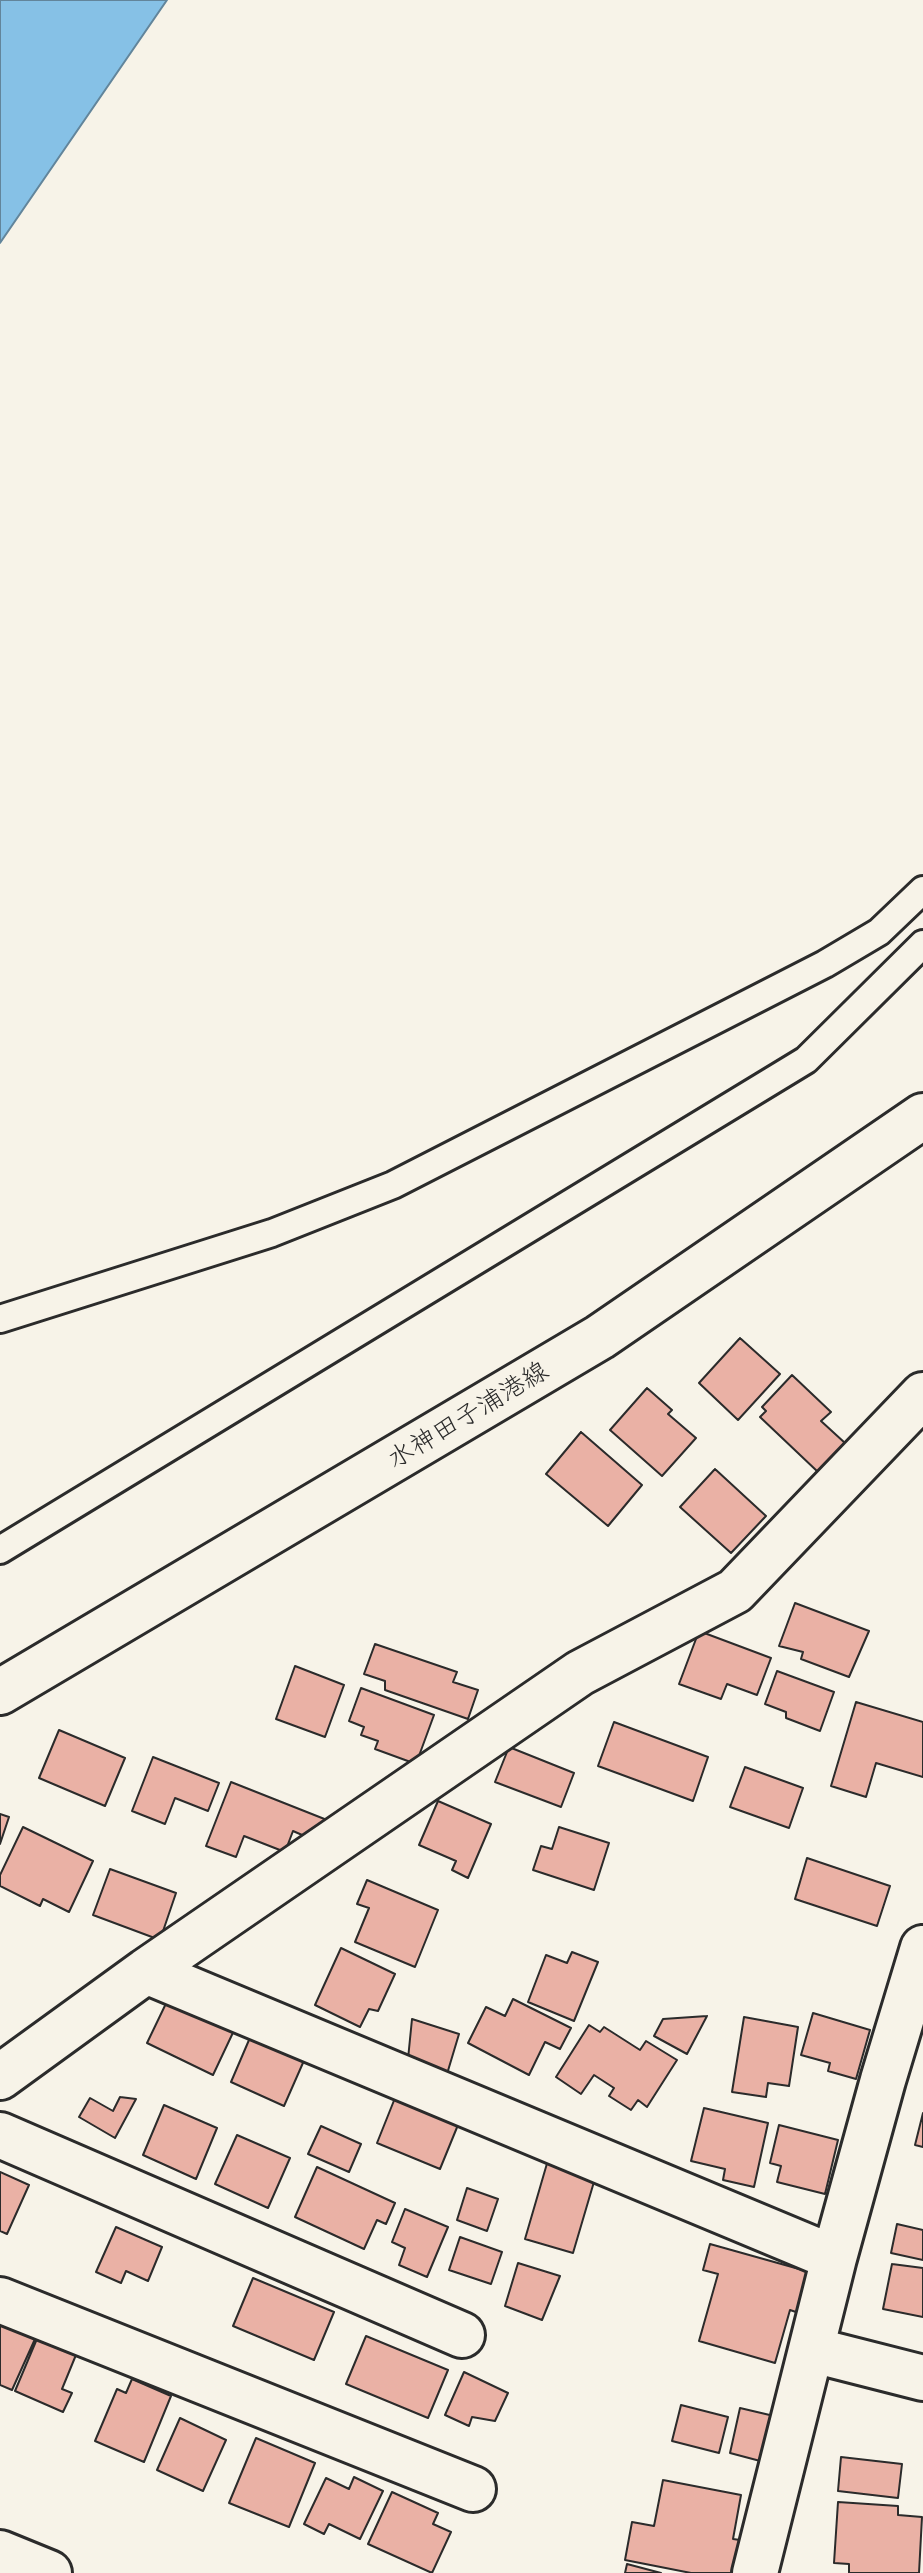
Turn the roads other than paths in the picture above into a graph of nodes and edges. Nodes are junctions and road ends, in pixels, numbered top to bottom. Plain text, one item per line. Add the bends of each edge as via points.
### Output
1 (923, 890) edge
2 (923, 944) edge
3 (923, 1116) edge
4 (0, 1319) edge
5 (923, 1395) edge
6 (0, 1550) edge
7 (0, 1692) edge
8 (923, 1948) edge
9 (146, 1971) junction
10 (0, 2077) edge
11 (0, 2135) edge
12 (834, 2258) junction
13 (0, 2300) edge
14 (462, 2335) dead end
15 (813, 2350) junction
16 (923, 2378) edge
17 (473, 2489) dead end
18 (0, 2553) edge
19 (49, 2573) edge
20 (755, 2573) edge

1 - 4 lane via 879,932 825,964 393,1185 272,1233
2 - 6 lane via 806,1060
3 - 7 street, 水神田子浦港線 via 600,1337
5 - 9 street via 735,1591 580,1673
8 - 12 street
9 - 10 street
9 - 12 street
11 - 14 street
12 - 15 street
13 - 17 street
15 - 16 street
15 - 20 street
18 - 19 street

